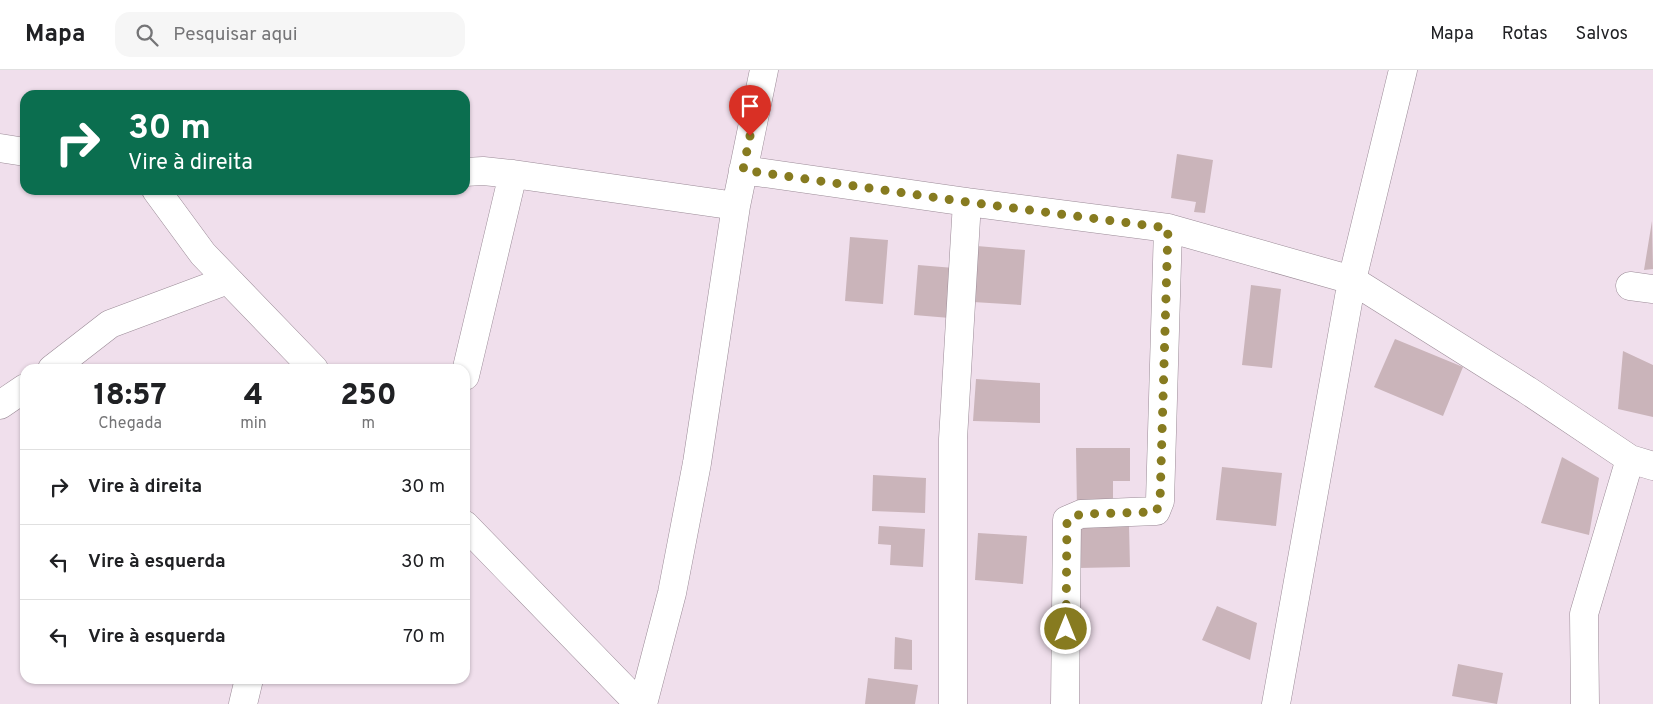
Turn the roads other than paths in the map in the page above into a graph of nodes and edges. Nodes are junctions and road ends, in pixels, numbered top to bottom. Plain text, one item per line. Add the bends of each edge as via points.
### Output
1 (764, 70) edge
2 (1403, 70) edge
3 (0, 148) edge
4 (20, 151) edge
5 (743, 170) junction
6 (470, 172) edge
7 (513, 174) junction
8 (160, 195) edge
9 (967, 202) junction
10 (736, 206) junction
11 (1168, 228) junction
12 (228, 280) junction
13 (1352, 280) junction
14 (58, 364) edge
15 (309, 364) edge
16 (468, 364) edge
17 (20, 392) edge
18 (0, 406) edge
19 (1641, 463) edge
20 (470, 530) edge
21 (249, 684) edge
22 (243, 704) edge
23 (639, 704) edge
24 (643, 704) edge
25 (953, 704) edge
26 (1065, 704) edge
27 (1276, 704) edge
28 (1585, 704) edge

1 - 5 street
2 - 13 street
3 - 4 street
5 - 9 street
5 - 10 street
6 - 7 street
7 - 10 street
7 - 16 street
8 - 12 street via 203,254
9 - 11 street
9 - 25 street via 953,439
10 - 24 street via 697,463 672,593
11 - 13 street
11 - 26 street via 1160,502 1156,512 1081,514 1067,520
12 - 14 street via 110,324
12 - 15 street
13 - 19 street
13 - 27 street
17 - 18 street
19 - 28 street via 1584,614
20 - 23 street
21 - 22 street

